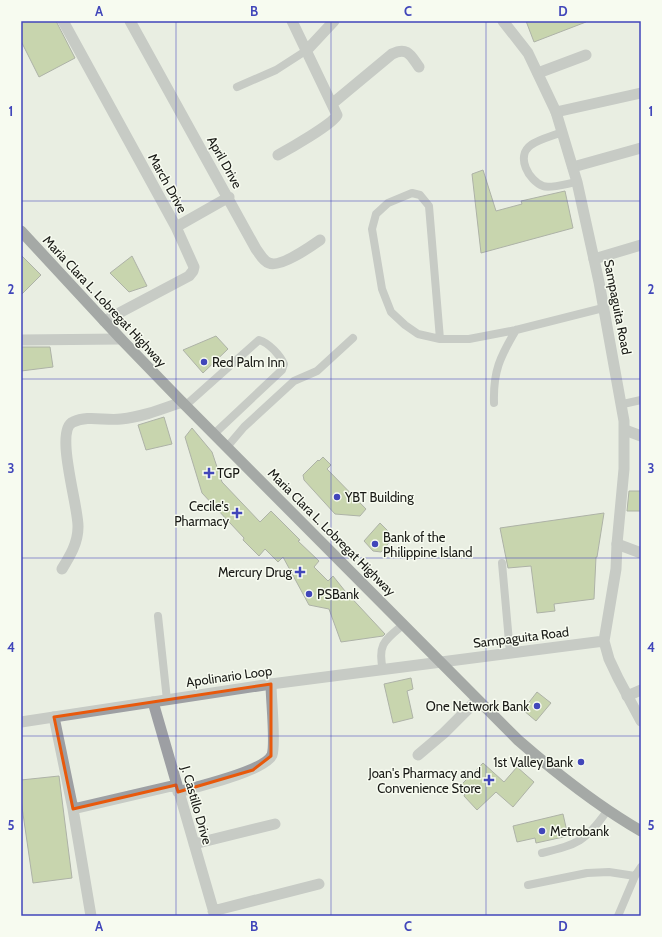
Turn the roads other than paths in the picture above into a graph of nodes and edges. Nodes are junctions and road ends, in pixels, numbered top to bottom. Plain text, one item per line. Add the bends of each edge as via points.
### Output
1 (63, 21) edge
2 (130, 21) edge
3 (292, 21) edge
4 (334, 21) edge
5 (503, 21) edge
6 (307, 50) junction
7 (586, 55) dead end
8 (419, 68) dead end
9 (538, 73) junction
10 (237, 87) dead end
11 (641, 93) edge
12 (333, 103) junction
13 (556, 112) junction
14 (562, 132) junction
15 (641, 148) edge
16 (278, 155) dead end
17 (573, 167) junction
18 (577, 182) junction
19 (229, 196) junction
20 (176, 227) junction
21 (21, 231) edge
22 (320, 240) dead end
23 (641, 245) edge
24 (594, 259) junction
25 (603, 308) junction
26 (104, 321) junction
27 (516, 330) junction
28 (353, 338) dead end
29 (121, 339) junction
30 (440, 339) junction
31 (21, 340) edge
32 (641, 400) edge
33 (494, 403) dead end
34 (184, 404) junction
35 (622, 404) junction
36 (625, 430) junction
37 (214, 434) junction
38 (641, 436) edge
39 (227, 447) junction
40 (617, 544) junction
41 (641, 553) edge
42 (502, 563) dead end
43 (62, 569) dead end
44 (158, 616) dead end
45 (404, 624) junction
46 (604, 641) junction
47 (510, 653) junction
48 (441, 662) junction
49 (384, 670) junction
50 (271, 684) junction
51 (641, 690) edge
52 (627, 696) junction
53 (168, 700) junction
54 (477, 700) junction
55 (154, 702) junction
56 (54, 717) junction
57 (641, 721) edge
58 (21, 722) edge
59 (418, 755) dead end
60 (177, 788) junction
61 (73, 809) junction
62 (607, 811) junction
63 (275, 824) dead end
64 (641, 831) edge
65 (194, 844) junction
66 (542, 853) dead end
67 (641, 867) edge
68 (635, 876) junction
69 (319, 884) dead end
70 (528, 885) dead end
71 (214, 913) edge
72 (91, 916) edge
73 (618, 916) edge

1 - 20 street, March Drive
2 - 19 street, April Drive
3 - 6 street
4 - 6 street
5 - 9 street, Sampaguita Road via 528,53
6 - 10 lane via 276,70
6 - 12 street
7 - 9 street
8 - 12 street via 409,53 399,51
9 - 13 street, Sampaguita Road
11 - 13 street
12 - 16 street via 337,111 336,118
13 - 14 street, Sampaguita Road
14 - 17 street, Sampaguita Road
14 - 18 lane via 531,145 524,152 524,163 532,180 545,187
15 - 17 street
17 - 18 street, Sampaguita Road
18 - 24 street, Sampaguita Road
19 - 20 street
19 - 22 street, April Drive via 256,250 271,264 281,263
20 - 26 street, March Drive via 193,263 193,271
21 - 26 highway, Maria Clara L. Lobregat Highway
23 - 24 street
24 - 25 street, Sampaguita Road
25 - 27 lane
25 - 35 street, Sampaguita Road
26 - 29 highway, Maria Clara L. Lobregat Highway
27 - 30 lane via 468,339
27 - 33 lane via 499,358
28 - 39 lane via 317,371 294,381 244,427
29 - 31 street
29 - 34 highway, Maria Clara L. Lobregat Highway
30 - 30 lane via 418,334 405,325 391,312 382,289 372,229 376,214 388,203 412,193 420,195 429,206
32 - 35 lane
34 - 37 highway, Maria Clara L. Lobregat Highway
34 - 37 lane via 259,340 281,358 284,364 282,370
34 - 43 street via 133,418 83,418 71,422 66,430 66,450 78,527 72,553
35 - 36 street, Sampaguita Road
36 - 38 street
36 - 40 street, Sampaguita Road
37 - 39 highway, Maria Clara L. Lobregat Highway
39 - 45 highway, Maria Clara L. Lobregat Highway
40 - 41 street
40 - 46 street, Sampaguita Road via 616,569
42 - 47 lane
44 - 53 lane
45 - 48 highway, Maria Clara L. Lobregat Highway
45 - 49 lane via 381,647 380,656
46 - 47 street, Sampaguita Road
46 - 52 street, Sampaguita Road via 609,659
47 - 48 street, Sampaguita Road
48 - 49 street, Apolinario Loop
48 - 54 highway, Maria Clara L. Lobregat Highway
49 - 50 street, Apolinario Loop
50 - 53 street, Apolinario Loop
50 - 60 street via 272,756 253,770
51 - 52 street
52 - 57 street, Sampaguita Road
53 - 55 street, Apolinario Loop
54 - 59 street
54 - 62 highway, Maria Clara L. Lobregat Highway via 554,772
55 - 56 street, Apolinario Loop
55 - 60 street, J. Castillo Drive
56 - 58 street, Apolinario Loop
56 - 61 street
60 - 61 street
60 - 65 street, J. Castillo Drive
61 - 72 street
62 - 64 highway, Maria Clara L. Lobregat Highway
62 - 66 lane via 594,830 581,841
63 - 65 street
65 - 71 street, J. Castillo Drive
67 - 68 lane
68 - 70 lane via 609,872 587,873
68 - 73 lane
69 - 71 street

